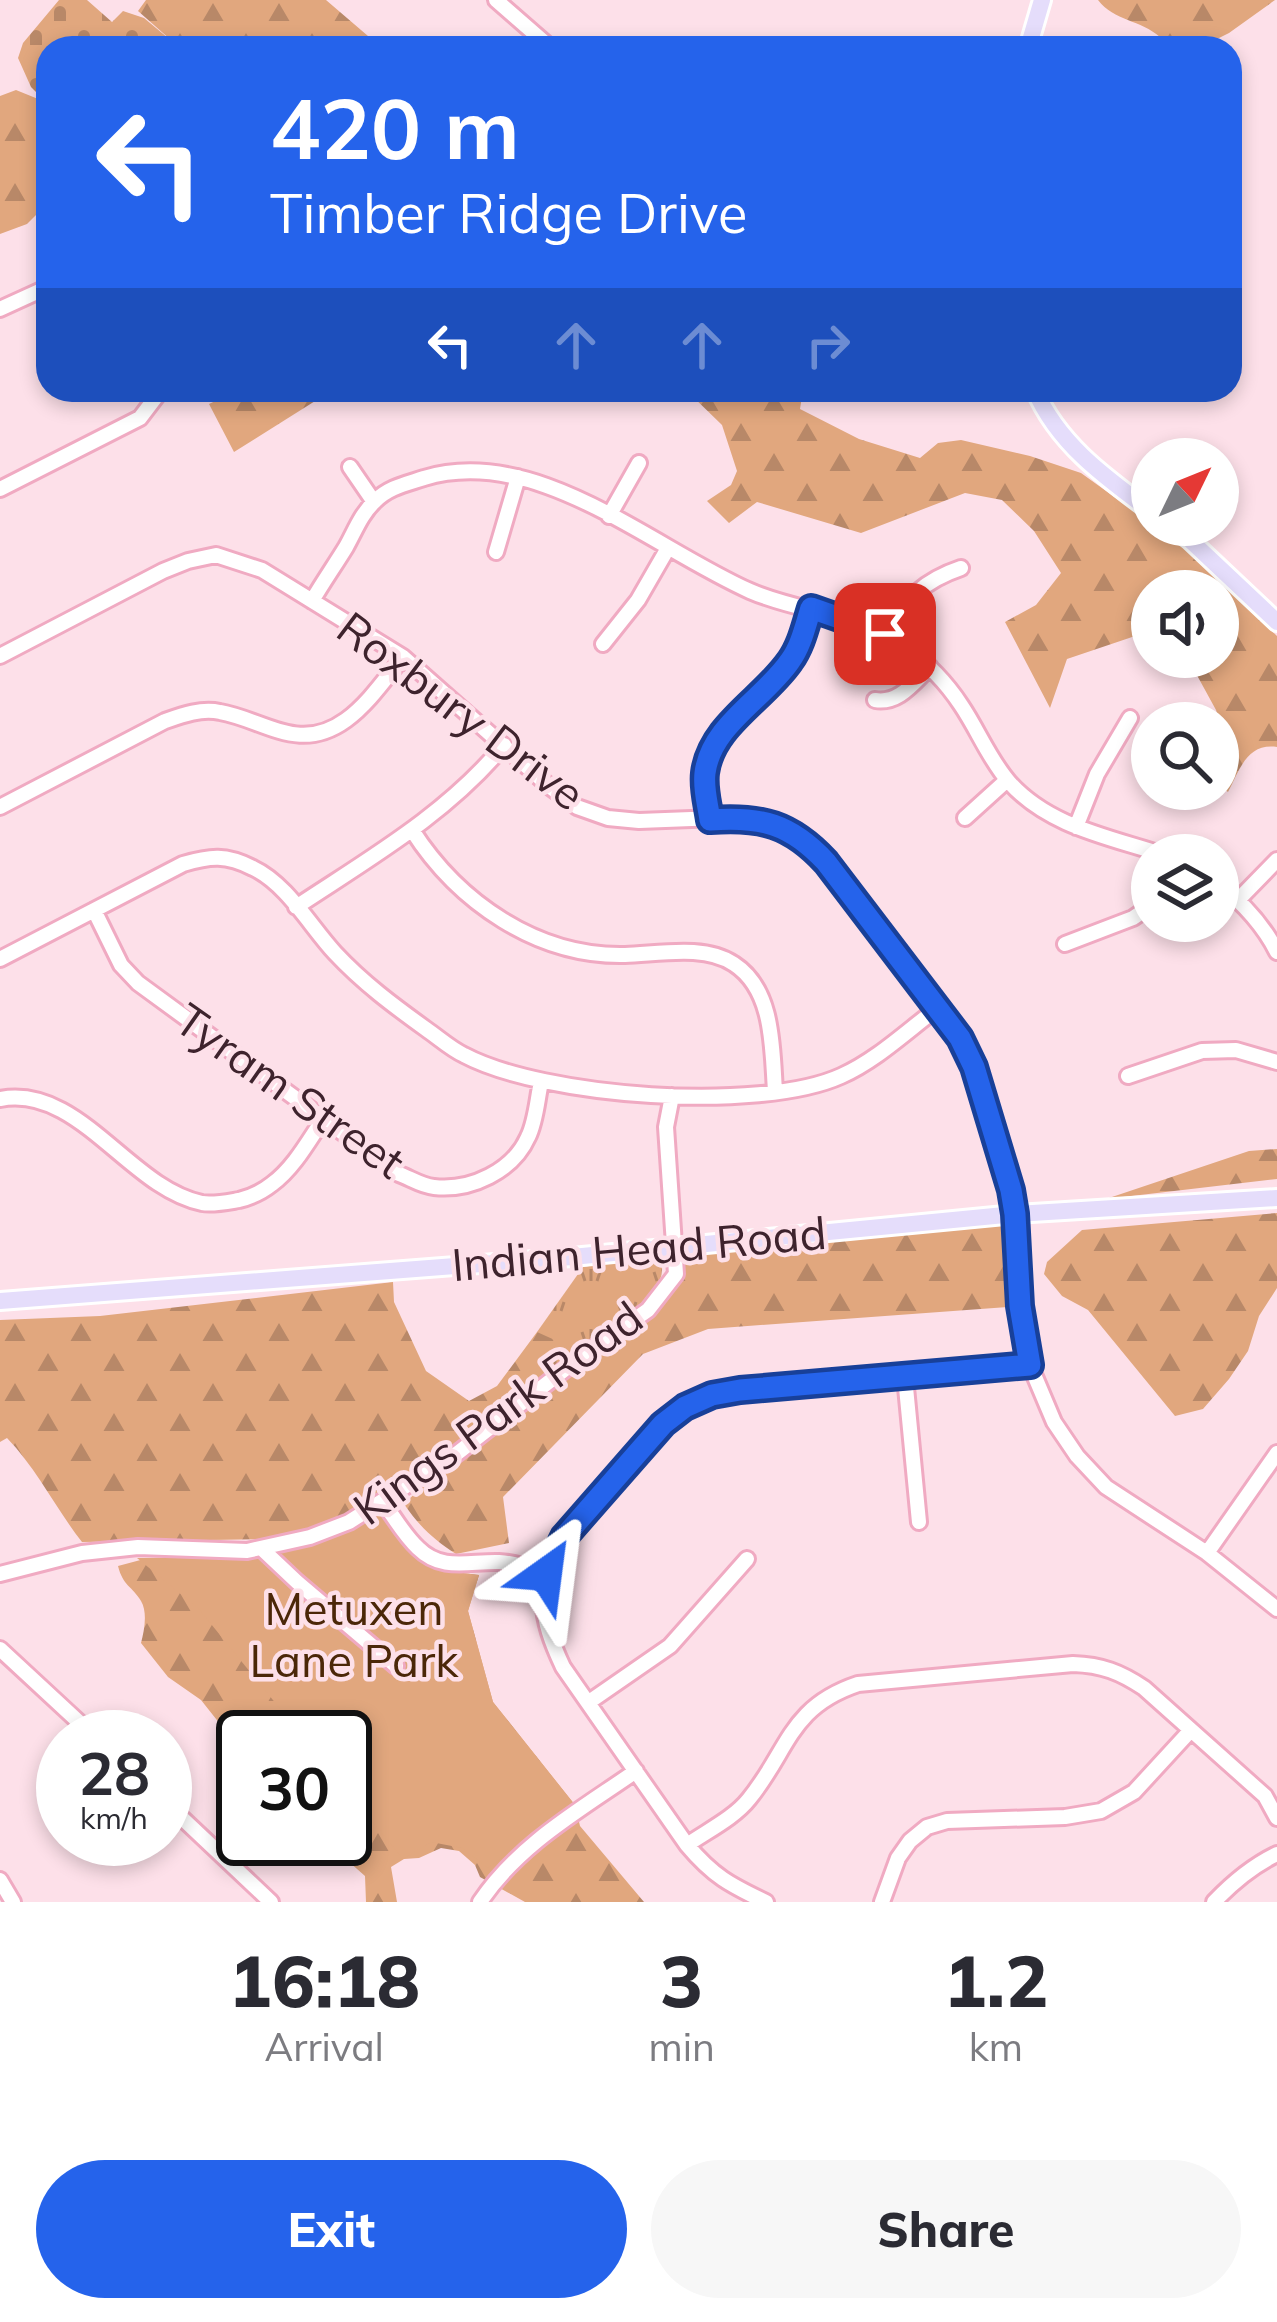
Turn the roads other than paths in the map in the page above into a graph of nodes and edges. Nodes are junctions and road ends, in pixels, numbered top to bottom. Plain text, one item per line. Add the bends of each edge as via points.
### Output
1 (496, 0) edge
2 (1042, 0) edge
3 (537, 36) edge
4 (1032, 36) edge
5 (36, 292) edge
6 (0, 309) edge
7 (152, 402) edge
8 (1043, 402) edge
9 (639, 463) dead end
10 (350, 467) dead end
11 (518, 477) junction
12 (0, 489) edge
13 (1131, 496) edge
14 (374, 502) junction
15 (609, 516) junction
16 (1196, 546) edge
17 (668, 548) junction
18 (496, 552) dead end
19 (961, 568) dead end
20 (312, 601) junction
21 (811, 608) junction
22 (1277, 622) edge
23 (885, 634) junction
24 (603, 644) dead end
25 (0, 656) edge
26 (403, 657) junction
27 (930, 667) junction
28 (875, 700) dead end
29 (1130, 718) dead end
30 (504, 745) junction
31 (1007, 780) junction
32 (0, 807) edge
33 (965, 818) dead end
34 (710, 820) junction
35 (1076, 827) junction
36 (412, 830) junction
37 (1131, 844) edge
38 (1277, 860) edge
39 (1239, 899) edge
40 (1239, 901) edge
41 (296, 907) junction
42 (94, 910) junction
43 (1131, 918) edge
44 (1065, 944) dead end
45 (1277, 952) edge
46 (0, 959) edge
47 (939, 1007) junction
48 (1277, 1062) edge
49 (1128, 1076) dead end
50 (541, 1082) junction
51 (775, 1090) junction
52 (672, 1096) junction
53 (0, 1099) edge
54 (324, 1118) junction
55 (1277, 1198) edge
56 (1015, 1214) junction
57 (676, 1247) junction
58 (0, 1301) edge
59 (1030, 1365) junction
60 (905, 1377) junction
61 (1277, 1453) edge
62 (383, 1502) junction
63 (919, 1522) dead end
64 (262, 1548) junction
65 (1207, 1553) junction
66 (747, 1559) dead end
67 (0, 1574) edge
68 (546, 1574) junction
69 (1277, 1609) edge
70 (0, 1648) edge
71 (396, 1666) dead end
72 (589, 1702) junction
73 (66, 1710) edge
74 (1191, 1730) junction
75 (636, 1771) junction
76 (1277, 1818) edge
77 (192, 1827) edge
78 (687, 1845) junction
79 (1277, 1854) edge
80 (0, 1880) edge
81 (14, 1902) edge
82 (271, 1902) edge
83 (480, 1902) edge
84 (766, 1902) edge
85 (882, 1902) edge
86 (1214, 1902) edge

1 - 3 street
2 - 4 main road
5 - 6 street
7 - 12 street via 140,418
8 - 13 main road via 1071,446
9 - 15 street
10 - 14 street
11 - 14 street via 445,472 389,489
11 - 15 street
11 - 18 street
14 - 20 street
15 - 17 street
16 - 22 main road
17 - 21 street via 754,592
17 - 24 street
19 - 23 street via 914,593
20 - 25 street, Roxbury Drive via 262,569 216,555 164,571
20 - 26 street, Roxbury Drive
21 - 23 street
21 - 34 street via 789,663 712,748 704,786
23 - 27 street
26 - 30 street, Roxbury Drive
26 - 32 street via 340,724 289,735 215,710 188,712
27 - 28 street via 896,699
27 - 31 street
29 - 35 street
30 - 34 street, Roxbury Drive via 577,807 608,818
30 - 36 street via 458,796
31 - 33 street
31 - 35 street
34 - 47 street, Roxbury Drive via 776,824 807,842
35 - 37 street
36 - 41 street
36 - 51 street via 454,884 540,941 575,952 710,954 733,963 763,1001
38 - 39 street
40 - 45 street
41 - 42 street via 257,869 210,856
41 - 50 street via 373,991 461,1054
42 - 46 street
42 - 54 street, Tyram Street via 138,983
43 - 44 street
47 - 51 street via 842,1076
47 - 56 street, Roxbury Drive via 974,1067
48 - 49 street via 1202,1051
50 - 52 street
50 - 54 street, Tyram Street via 521,1162 460,1186 430,1187 399,1174
51 - 52 street
52 - 57 street via 666,1127
53 - 54 street via 44,1101 159,1183 205,1204 274,1184
55 - 56 main road, Indian Head Road
56 - 57 main road, Indian Head Road
56 - 59 street, Roxbury Drive
57 - 58 main road, Indian Head Road
57 - 62 street, Kings Park Road via 676,1274 648,1310
59 - 60 street
59 - 65 street, Roxbury Drive via 1077,1456 1106,1486
60 - 63 street
60 - 68 street via 740,1390 685,1407 564,1537
61 - 65 street
62 - 64 street, Kings Park Road via 310,1537
62 - 68 street via 435,1561 520,1564
64 - 67 street, Kings Park Road via 138,1547
64 - 71 street
65 - 69 street, Roxbury Drive
66 - 72 street via 670,1646
68 - 72 street via 548,1636
70 - 73 street
72 - 75 street
74 - 76 street via 1265,1796
74 - 78 street via 1144,1688 1102,1665 858,1684 813,1706 748,1801
74 - 85 street via 1134,1792 1101,1811 926,1827 898,1858
75 - 78 street
75 - 83 street via 527,1846
77 - 82 street
78 - 84 street via 728,1884
79 - 86 street
80 - 81 street

